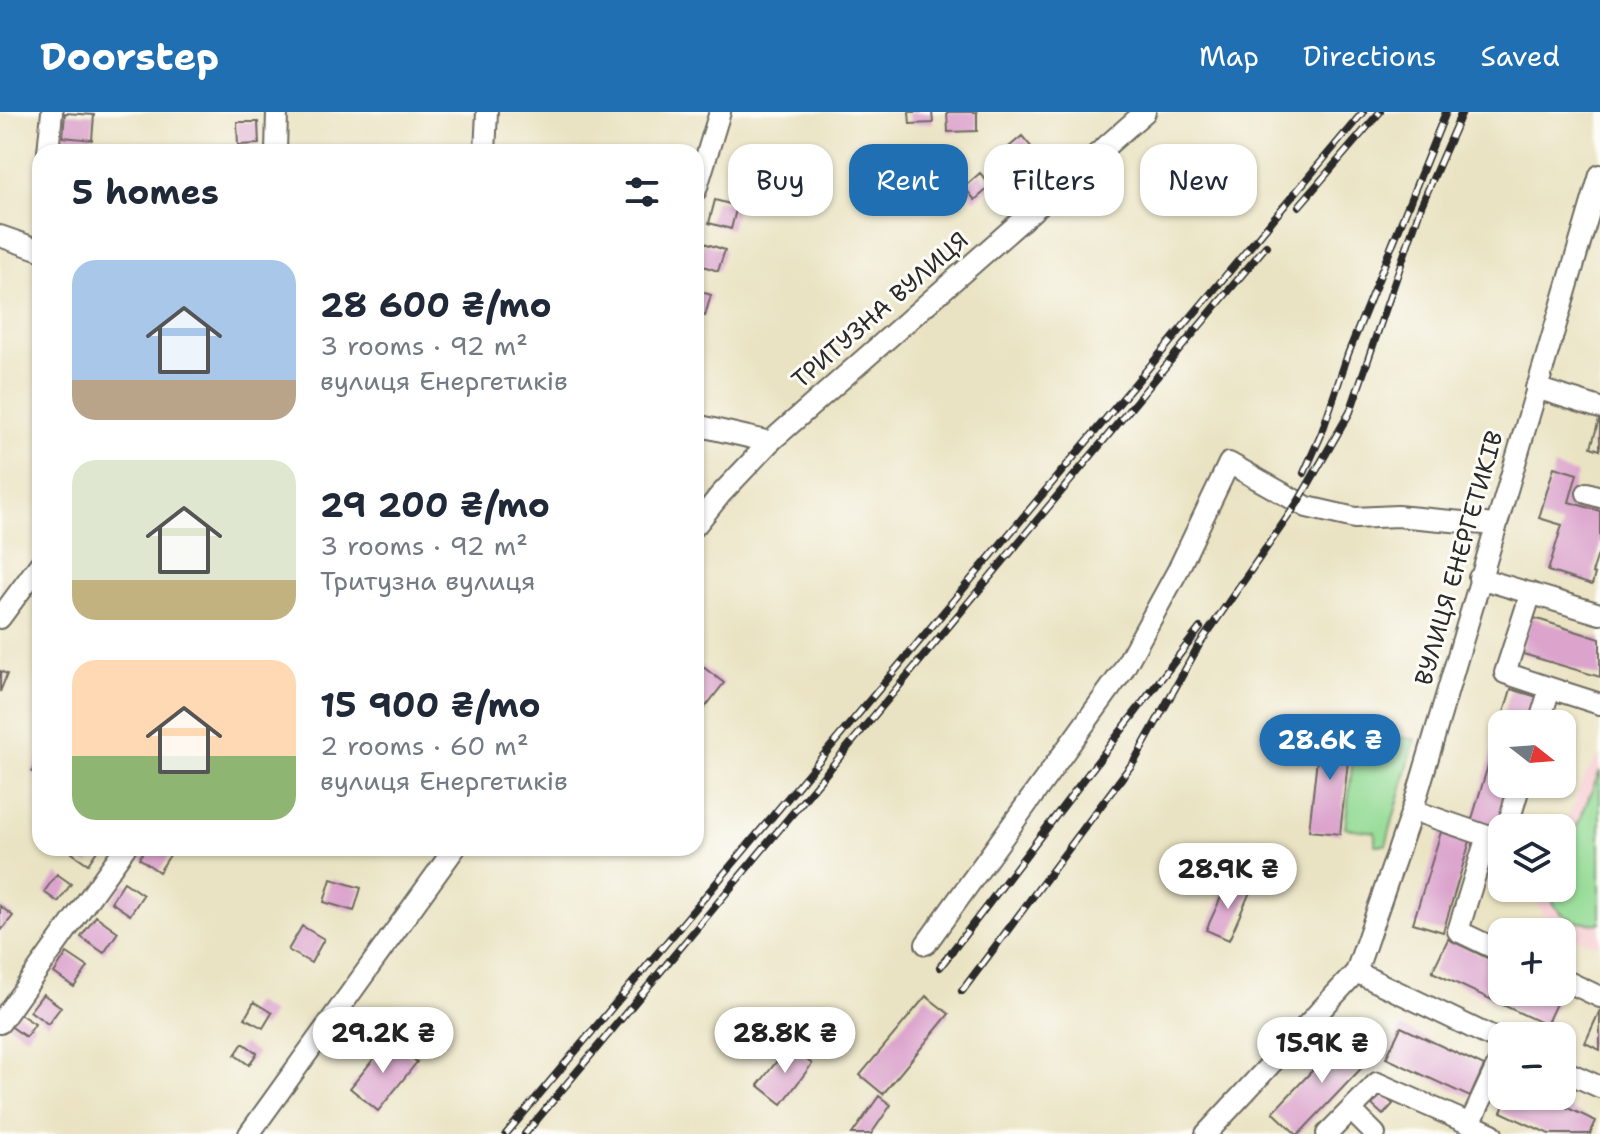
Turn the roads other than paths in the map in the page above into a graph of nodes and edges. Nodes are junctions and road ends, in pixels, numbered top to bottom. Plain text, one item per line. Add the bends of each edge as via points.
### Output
1 (52, 112) edge
2 (277, 112) edge
3 (487, 112) edge
4 (720, 112) edge
5 (1145, 112) edge
6 (49, 144) edge
7 (276, 144) edge
8 (485, 144) edge
9 (704, 164) edge
10 (1600, 175) edge
11 (0, 236) edge
12 (32, 244) edge
13 (1536, 388) junction
14 (1600, 408) edge
15 (704, 427) edge
16 (770, 442) junction
17 (704, 515) edge
18 (1495, 525) junction
19 (32, 575) edge
20 (1479, 578) junction
21 (1531, 593) junction
22 (1600, 614) edge
23 (0, 618) edge
24 (1550, 688) junction
25 (1600, 704) edge
26 (1543, 710) edge
27 (1412, 810) junction
28 (1488, 837) edge
29 (1488, 854) edge
30 (119, 856) edge
31 (449, 856) edge
32 (926, 944) dead end
33 (1488, 945) edge
34 (1356, 972) junction
35 (1576, 986) edge
36 (1600, 997) edge
37 (0, 1023) edge
38 (1488, 1035) edge
39 (1576, 1076) edge
40 (1488, 1085) edge
41 (1600, 1087) edge
42 (1351, 1110) junction
43 (1470, 1124) junction
44 (249, 1134) edge
45 (1206, 1134) edge
46 (1327, 1134) edge
47 (1375, 1134) edge
48 (1492, 1134) edge

1 - 6 street
2 - 7 street
3 - 8 street
4 - 9 street
5 - 16 street, ТРИТУЗНА ВУЛИЦЯ
10 - 13 street, ВУЛИЦЯ ЕНЕРГЕТИКІВ
11 - 12 street
13 - 14 street
13 - 18 street, ВУЛИЦЯ ЕНЕРГЕТИКІВ
15 - 16 street
16 - 17 street, ТРИТУЗНА ВУЛИЦЯ
18 - 20 street, ВУЛИЦЯ ЕНЕРГЕТИКІВ
18 - 32 street via 1397,516 1355,518 1307,507 1229,463 1122,672
19 - 23 street
20 - 21 street
20 - 27 street, ВУЛИЦЯ ЕНЕРГЕТИКІВ
21 - 22 street
21 - 24 street via 1505,673
24 - 25 street
24 - 26 street
27 - 28 street
27 - 34 street, ВУЛИЦЯ ЕНЕРГЕТИКІВ
29 - 33 street via 1458,931
30 - 37 street
31 - 44 street
34 - 38 street
34 - 45 street, ВУЛИЦЯ ЕНЕРГЕТИКІВ
35 - 36 street
39 - 41 street
40 - 43 street
42 - 43 street via 1377,1083
42 - 46 street
42 - 47 street
43 - 48 street

